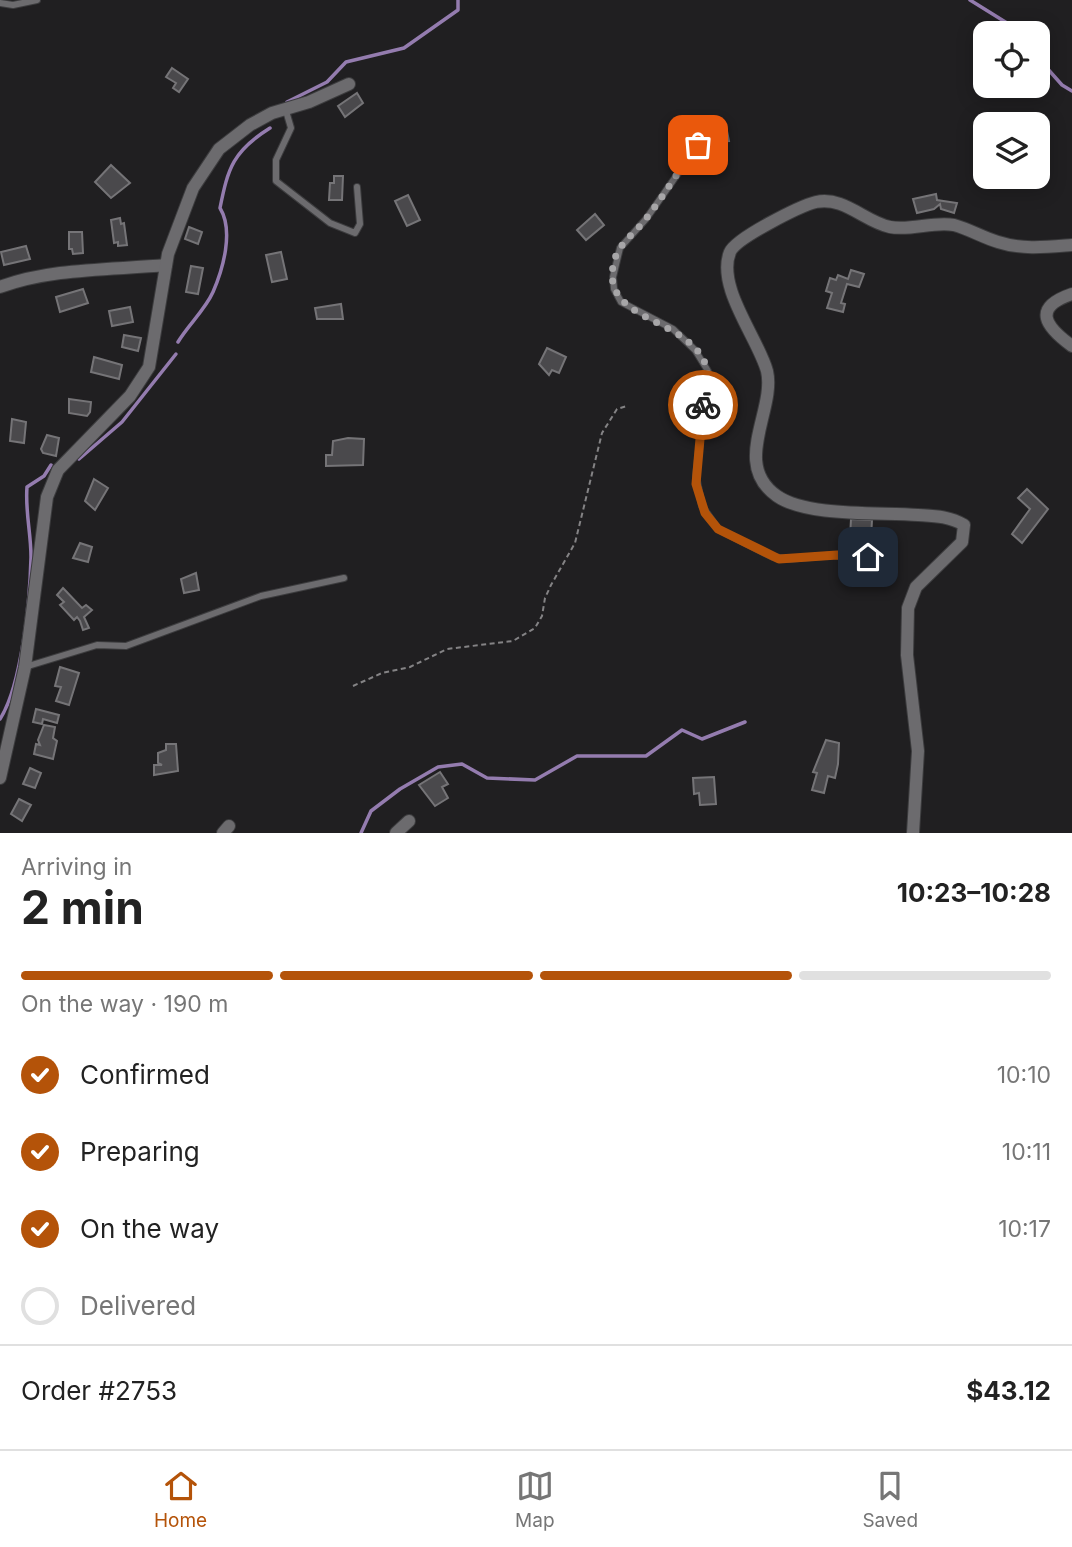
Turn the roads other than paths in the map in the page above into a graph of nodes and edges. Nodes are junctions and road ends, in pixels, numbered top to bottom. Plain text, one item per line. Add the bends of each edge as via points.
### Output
1 (37, 0) edge
2 (0, 3) edge
3 (349, 84) dead end
4 (286, 111) junction
5 (698, 145) dead end
6 (357, 187) dead end
7 (1072, 245) edge
8 (166, 265) junction
9 (0, 287) edge
10 (1072, 295) edge
11 (1072, 346) edge
12 (868, 557) dead end
13 (344, 578) dead end
14 (25, 667) junction
15 (5, 731) edge
16 (0, 778) edge
17 (409, 821) dead end
18 (396, 833) edge
19 (913, 833) edge

1 - 2 lane
3 - 4 street
4 - 6 lane via 291,128 275,160 276,181 330,223 355,233 360,224
4 - 8 street via 250,125 210,159 182,214
5 - 12 lane via 620,248 613,277 621,303 673,330 695,350 708,371 696,476 702,506 718,529 772,557
7 - 19 street via 1027,248 952,225 893,227 845,205 815,202 739,240 728,260 735,299 766,370 756,451 766,485 784,500 825,511 943,517 964,525 962,541 916,587 908,608 907,655 918,751
8 - 9 street via 55,275
8 - 14 street via 149,367 130,396 58,470 47,497
10 - 11 street via 1048,308 1046,320 1050,329
13 - 14 lane via 261,596 126,646 97,645
14 - 15 street
15 - 16 street
17 - 18 street

